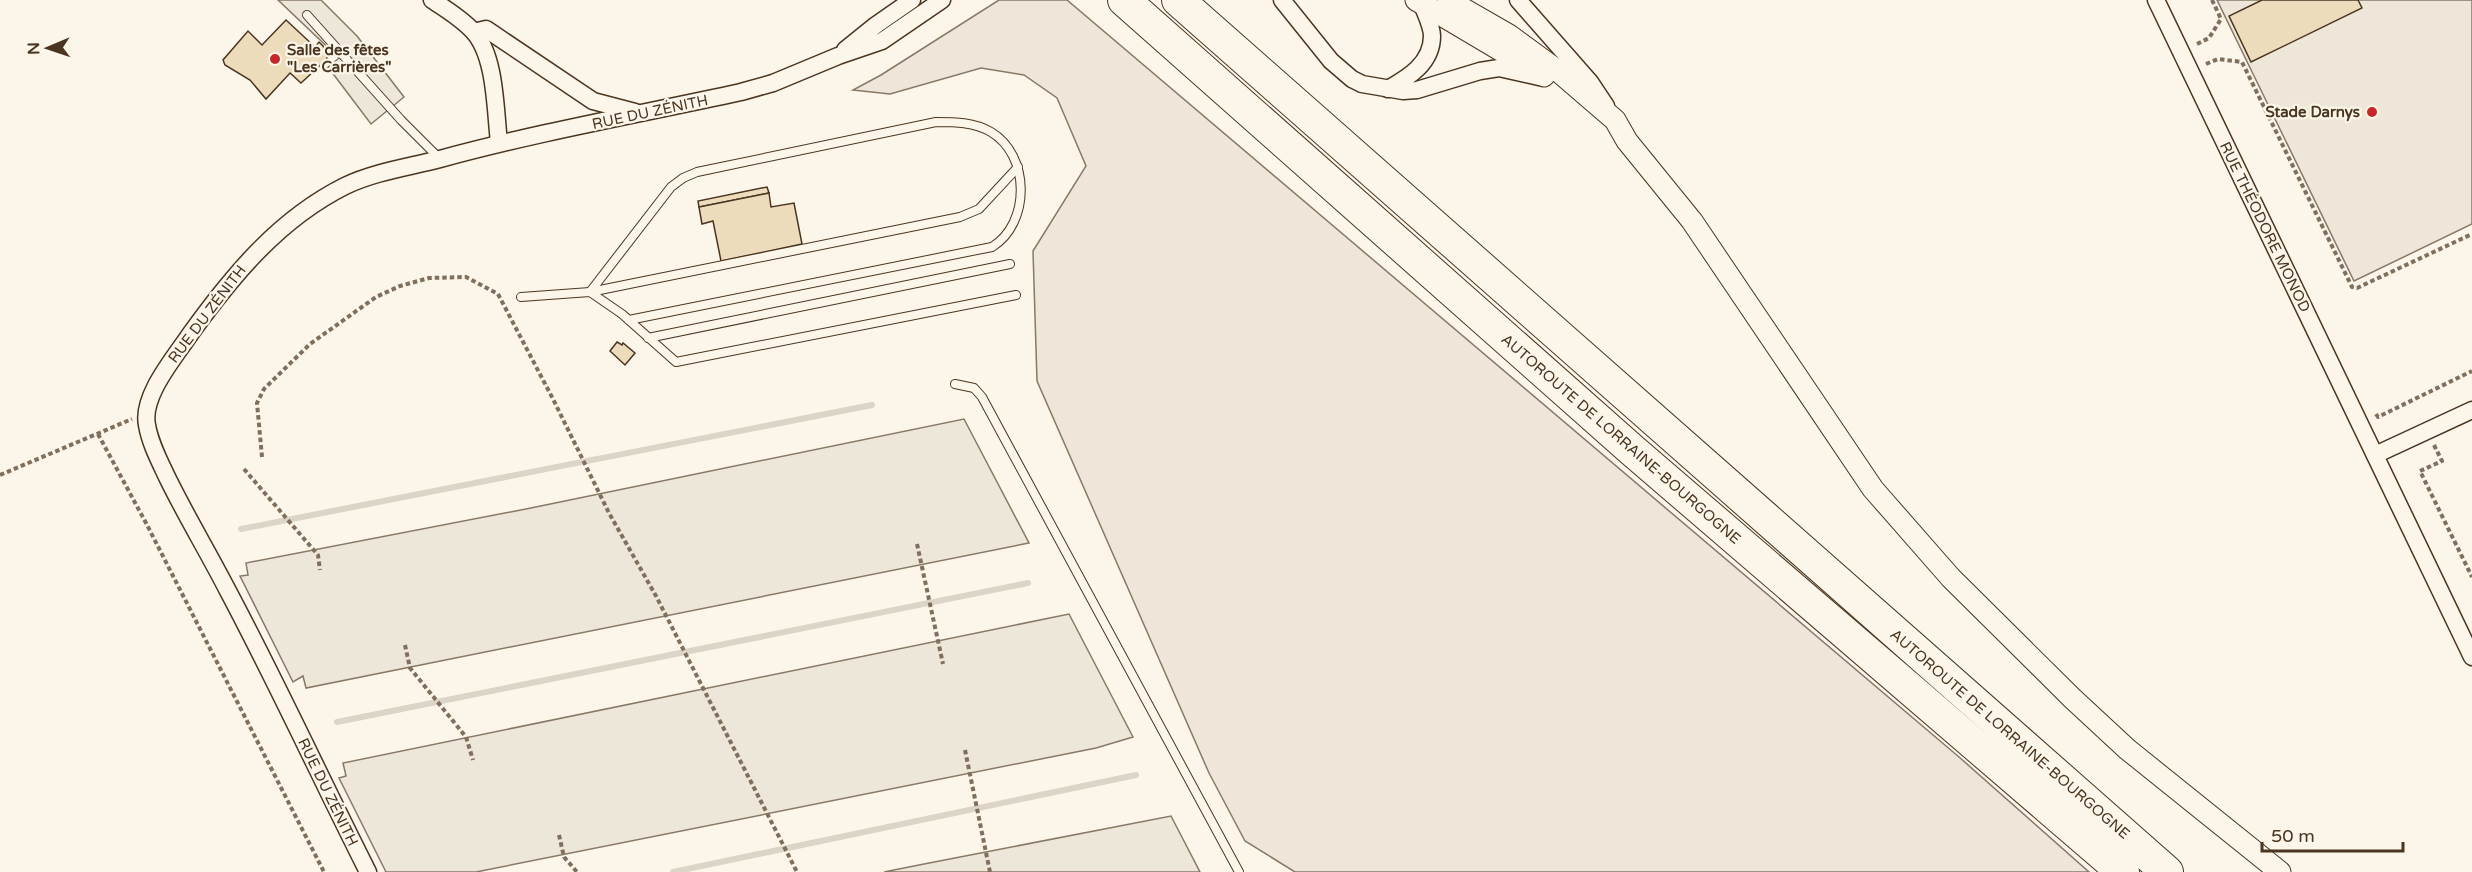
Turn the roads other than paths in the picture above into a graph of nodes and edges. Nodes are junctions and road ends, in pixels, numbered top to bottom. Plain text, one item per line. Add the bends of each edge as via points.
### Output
1 (432, 0) edge
2 (912, 0) edge
3 (942, 0) edge
4 (1124, 0) edge
5 (1178, 0) edge
6 (1282, 0) edge
7 (1518, 0) edge
8 (2156, 0) edge
9 (1419, 2) edge
10 (1445, 5) edge
11 (307, 15) dead end
12 (474, 32) junction
13 (838, 56) junction
14 (1550, 80) junction
15 (1388, 88) junction
16 (643, 113) junction
17 (1615, 120) junction
18 (1627, 141) junction
19 (499, 142) junction
20 (440, 159) junction
21 (1018, 167) junction
22 (1010, 264) dead end
23 (590, 292) junction
24 (1016, 295) dead end
25 (521, 297) dead end
26 (629, 320) junction
27 (648, 338) junction
28 (955, 384) dead end
29 (2472, 410) edge
30 (2375, 455) junction
31 (2472, 657) edge
32 (368, 872) edge
33 (1239, 872) edge
34 (2123, 872) edge
35 (2167, 872) edge
36 (2280, 872) edge

1 - 12 street
2 - 13 street, RUE DU ZÉNITH
3 - 13 street, RUE DU ZÉNITH via 882,41
4 - 34 highway, AUTOROUTE DE LORRAINE-BOURGOGNE via 1632,450
5 - 35 highway, AUTOROUTE DE LORRAINE-BOURGOGNE
6 - 15 street via 1338,67 1362,84
7 - 17 street via 1590,82
8 - 30 street, RUE THÉODORE MONOD
9 - 10 street
9 - 15 street via 1432,34 1429,53 1407,78
10 - 14 street
10 - 17 street via 1517,41
11 - 20 lane
12 - 16 street via 486,29 593,101
12 - 19 street via 486,51
13 - 16 street, RUE DU ZÉNITH via 772,83
14 - 15 street via 1498,68 1417,90
14 - 18 street
16 - 19 street, RUE DU ZÉNITH
17 - 18 street
18 - 36 street via 1692,221 1873,489 1951,578 2127,748
19 - 20 street, RUE DU ZÉNITH
20 - 32 street, RUE DU ZÉNITH via 348,185 280,231 224,287 166,369 146,413 156,453 184,511 249,630
21 - 23 lane via 979,209 960,218
21 - 23 lane via 1005,142 992,132 976,125 936,122 697,172 671,187
21 - 26 lane via 1018,210 1010,231 992,247
22 - 27 lane
23 - 25 lane
23 - 26 lane
24 - 27 lane via 676,362
26 - 27 lane
28 - 33 lane via 974,388 982,397
29 - 30 street
30 - 31 street, RUE THÉODORE MONOD

